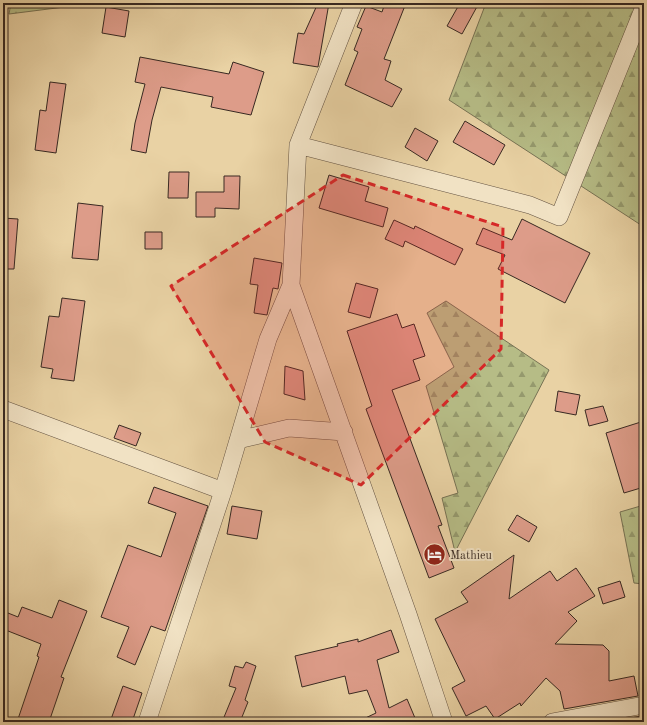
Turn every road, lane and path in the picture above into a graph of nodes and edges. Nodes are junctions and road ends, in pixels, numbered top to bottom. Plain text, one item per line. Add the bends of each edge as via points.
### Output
1 (354, 3) edge
2 (644, 7) edge
3 (298, 145) junction
4 (291, 285) junction
5 (3, 409) edge
6 (344, 432) junction
7 (238, 440) junction
8 (223, 491) junction
9 (644, 705) edge
10 (147, 722) edge
11 (444, 722) edge
12 (552, 722) edge

1 - 3 street
2 - 3 street via 558,217 530,205
3 - 4 street
4 - 6 street
4 - 7 street via 268,339
5 - 8 street
6 - 7 street via 289,428
6 - 11 street
7 - 8 street
8 - 10 street
9 - 12 street

